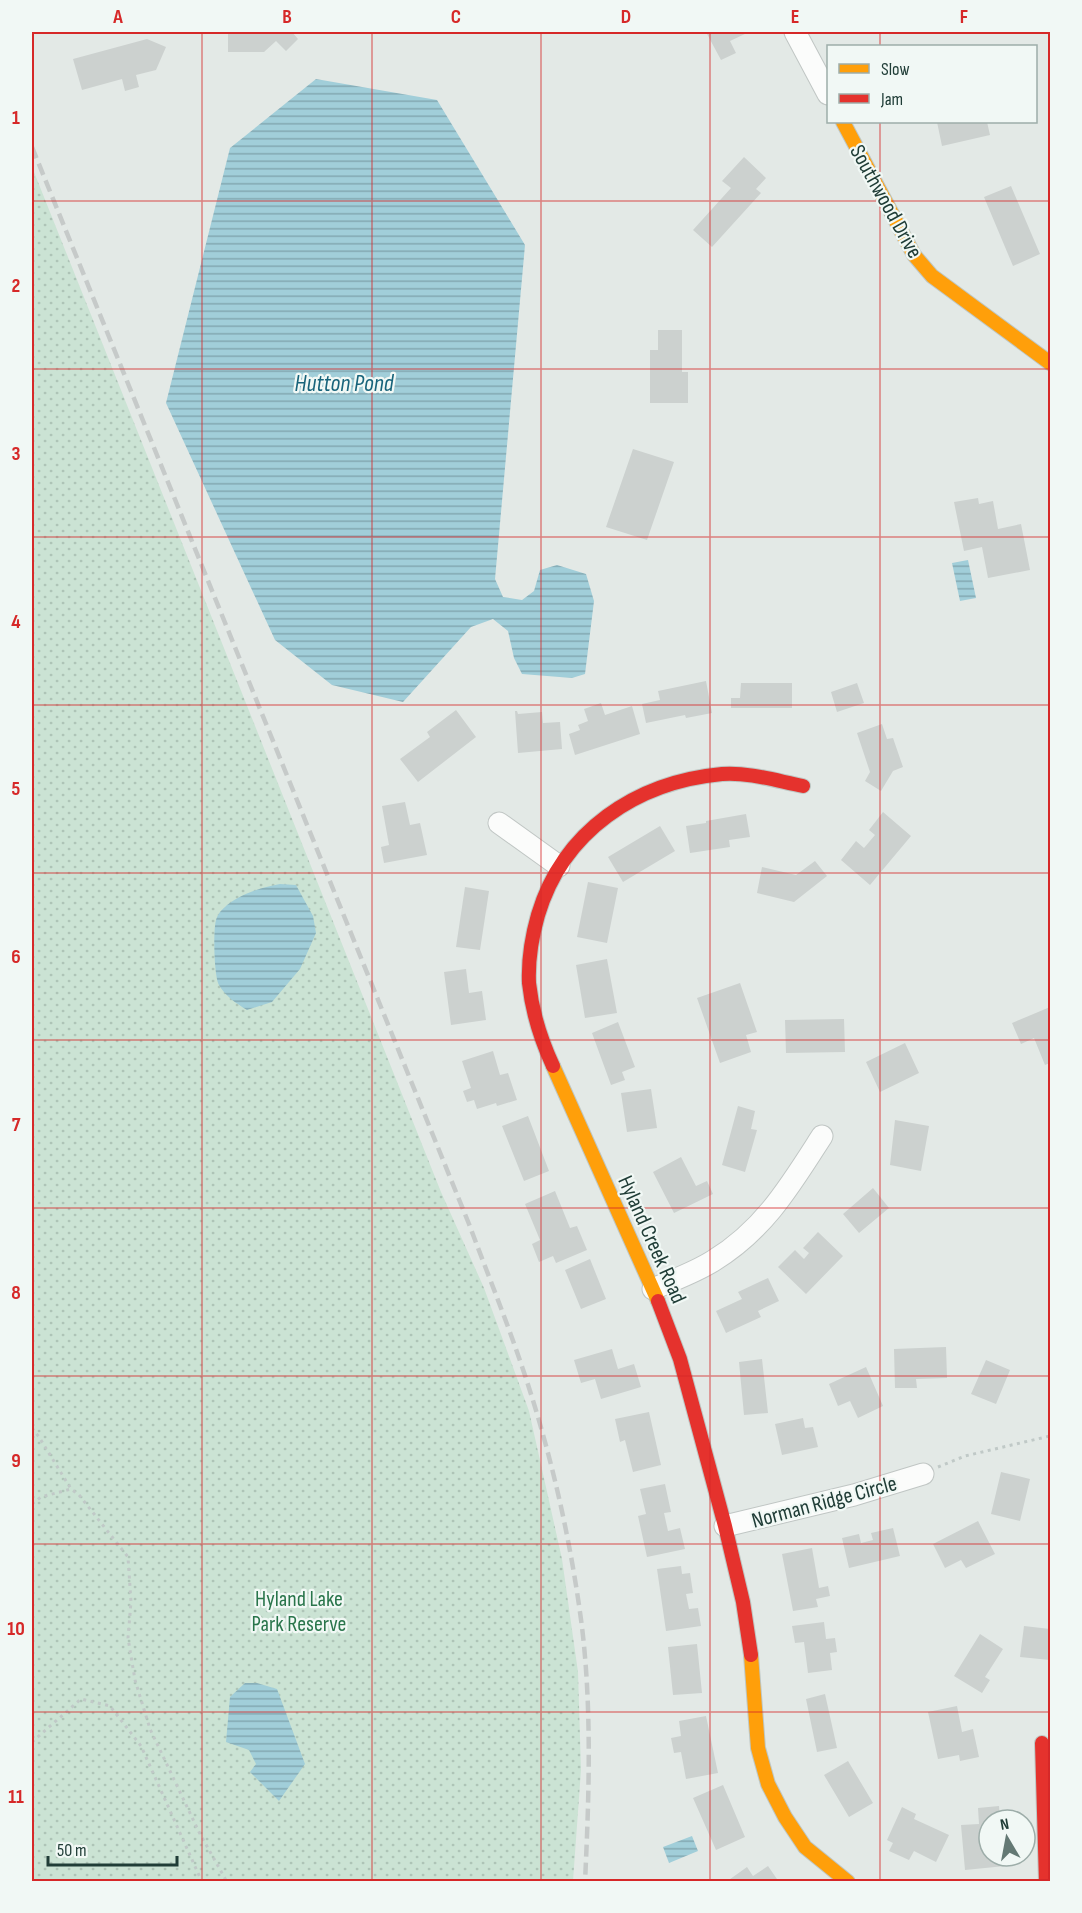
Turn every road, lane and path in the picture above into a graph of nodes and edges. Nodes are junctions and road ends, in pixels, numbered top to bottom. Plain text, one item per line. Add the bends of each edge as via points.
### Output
1 (795, 32) edge
2 (827, 92) edge
3 (844, 123) edge
4 (1050, 363) edge
5 (803, 786) dead end
6 (499, 823) dead end
7 (559, 866) junction
8 (822, 1136) dead end
9 (653, 1288) junction
10 (32, 1428) edge
11 (1050, 1436) edge
12 (922, 1474) joint
13 (71, 1489) junction
14 (32, 1504) edge
15 (725, 1526) junction
16 (32, 1742) edge
17 (1042, 1743) dead end
18 (202, 1881) edge
19 (227, 1881) edge
20 (848, 1881) edge
21 (1046, 1881) edge

1 - 2 street
3 - 4 street, Southwood Drive via 914,255 932,276
5 - 7 street, Hyland Creek Road via 723,774 685,778 649,789 615,808 584,834
6 - 7 street
7 - 9 street, Hyland Creek Road via 542,898 531,935 529,974 534,1012 545,1049
8 - 9 street via 776,1206 747,1237 712,1262
9 - 15 street, Hyland Creek Road via 680,1359
10 - 13 path
11 - 12 path via 965,1456
12 - 15 street, Norman Ridge Circle
13 - 14 path via 41,1497
13 - 19 path via 128,1557 128,1638 135,1680 150,1729 199,1833
15 - 20 street, Hyland Creek Road via 744,1602 758,1748 768,1784 784,1817 806,1847
16 - 18 path via 81,1699 110,1706 141,1746
17 - 21 street

